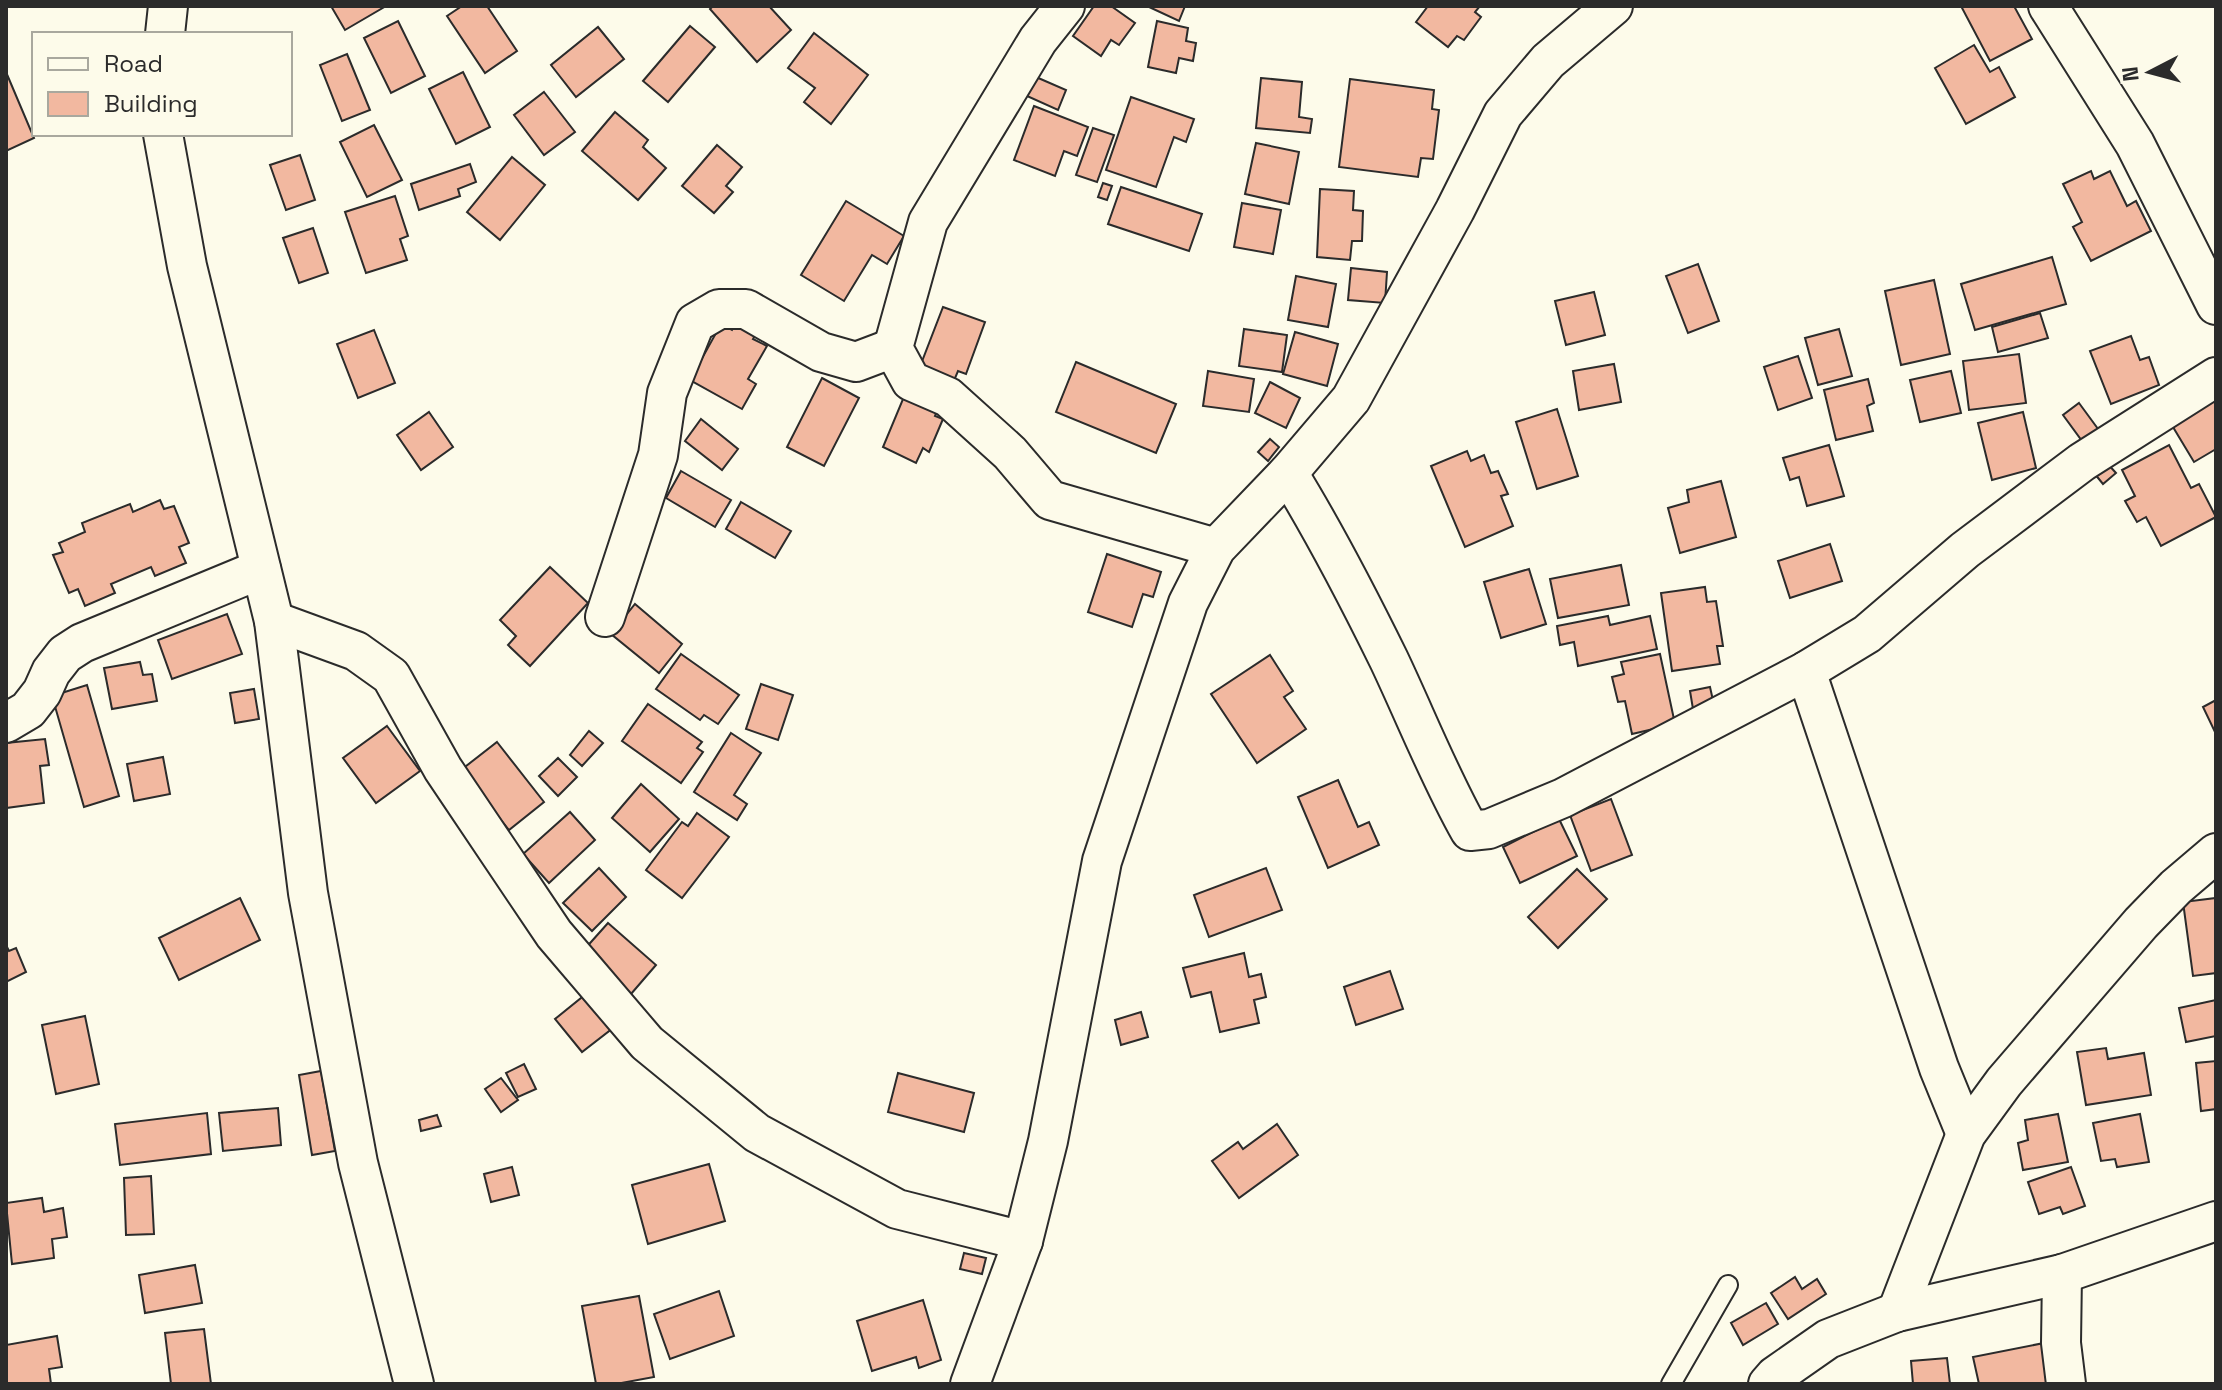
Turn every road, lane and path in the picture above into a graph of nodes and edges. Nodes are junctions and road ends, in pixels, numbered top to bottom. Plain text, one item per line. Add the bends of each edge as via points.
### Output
1 (168, 6) edge
2 (1065, 6) edge
3 (1613, 6) edge
4 (2048, 6) edge
5 (165, 32) edge
6 (163, 136) edge
7 (2216, 305) edge
8 (893, 348) junction
9 (2216, 377) edge
10 (1288, 473) junction
11 (1216, 548) junction
12 (261, 569) junction
13 (605, 617) dead end
14 (274, 621) junction
15 (1806, 671) junction
16 (6, 723) edge
17 (2216, 853) edge
18 (1966, 1134) junction
19 (2213, 1231) edge
20 (1023, 1241) junction
21 (2062, 1274) junction
22 (1728, 1285) dead end
23 (1897, 1312) junction
24 (414, 1384) edge
25 (970, 1384) edge
26 (1671, 1384) edge
27 (1768, 1384) edge
28 (2066, 1384) edge

1 - 5 street
2 - 8 street via 1038,40 928,222
3 - 10 street via 1548,61 1503,114 1351,399
4 - 7 street via 2135,144
6 - 12 street via 187,266
8 - 11 street via 911,381 948,397 1010,453 1050,500
8 - 13 street via 856,362 821,352 746,309 719,309 695,323 667,393 658,455
9 - 15 street via 2082,462 1965,550 1867,634
10 - 11 street
10 - 15 street via 1389,661 1470,831 1489,829 1563,798
11 - 20 street via 1188,603 1102,861 1048,1141
12 - 14 street
12 - 16 street via 82,643 65,654 28,710
14 - 20 street via 356,651 391,676 443,769 554,934 647,1043 757,1133 897,1209
14 - 24 street via 308,893 358,1163
15 - 18 street
17 - 18 street via 2141,923
18 - 23 street
19 - 21 street
20 - 25 street
21 - 23 street
21 - 28 street
22 - 26 lane
23 - 27 street via 1828,1339

